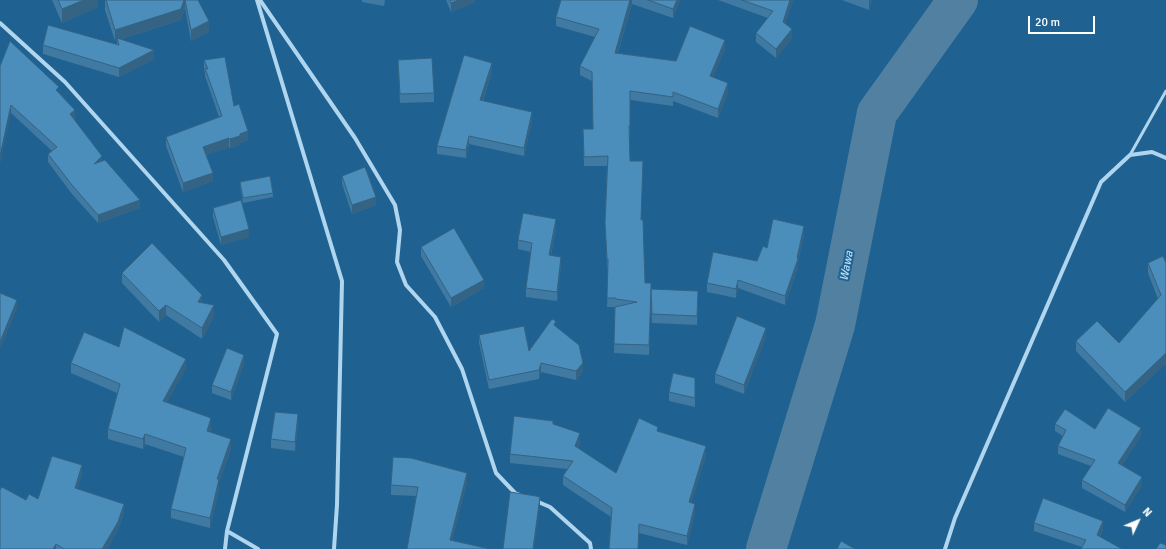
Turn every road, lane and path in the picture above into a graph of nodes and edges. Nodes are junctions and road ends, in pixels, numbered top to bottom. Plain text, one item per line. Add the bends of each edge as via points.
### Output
1 (258, 0) edge
2 (0, 23) edge
3 (1166, 91) edge
4 (1130, 155) junction
5 (1166, 158) edge
6 (522, 495) edge
7 (529, 498) edge
8 (227, 531) junction
9 (225, 549) edge
10 (258, 549) edge
11 (334, 549) edge
12 (591, 549) edge
13 (945, 549) edge

1 - 6 street via 355,138 395,205 400,230 397,262 406,285 435,317 462,369 496,473 515,493
1 - 11 street via 342,281
2 - 8 street via 65,82 208,242 277,334
3 - 4 lane
4 - 5 street via 1152,152
4 - 13 street via 1102,182 955,518
7 - 12 street via 550,507 590,544
8 - 9 street
8 - 10 street

